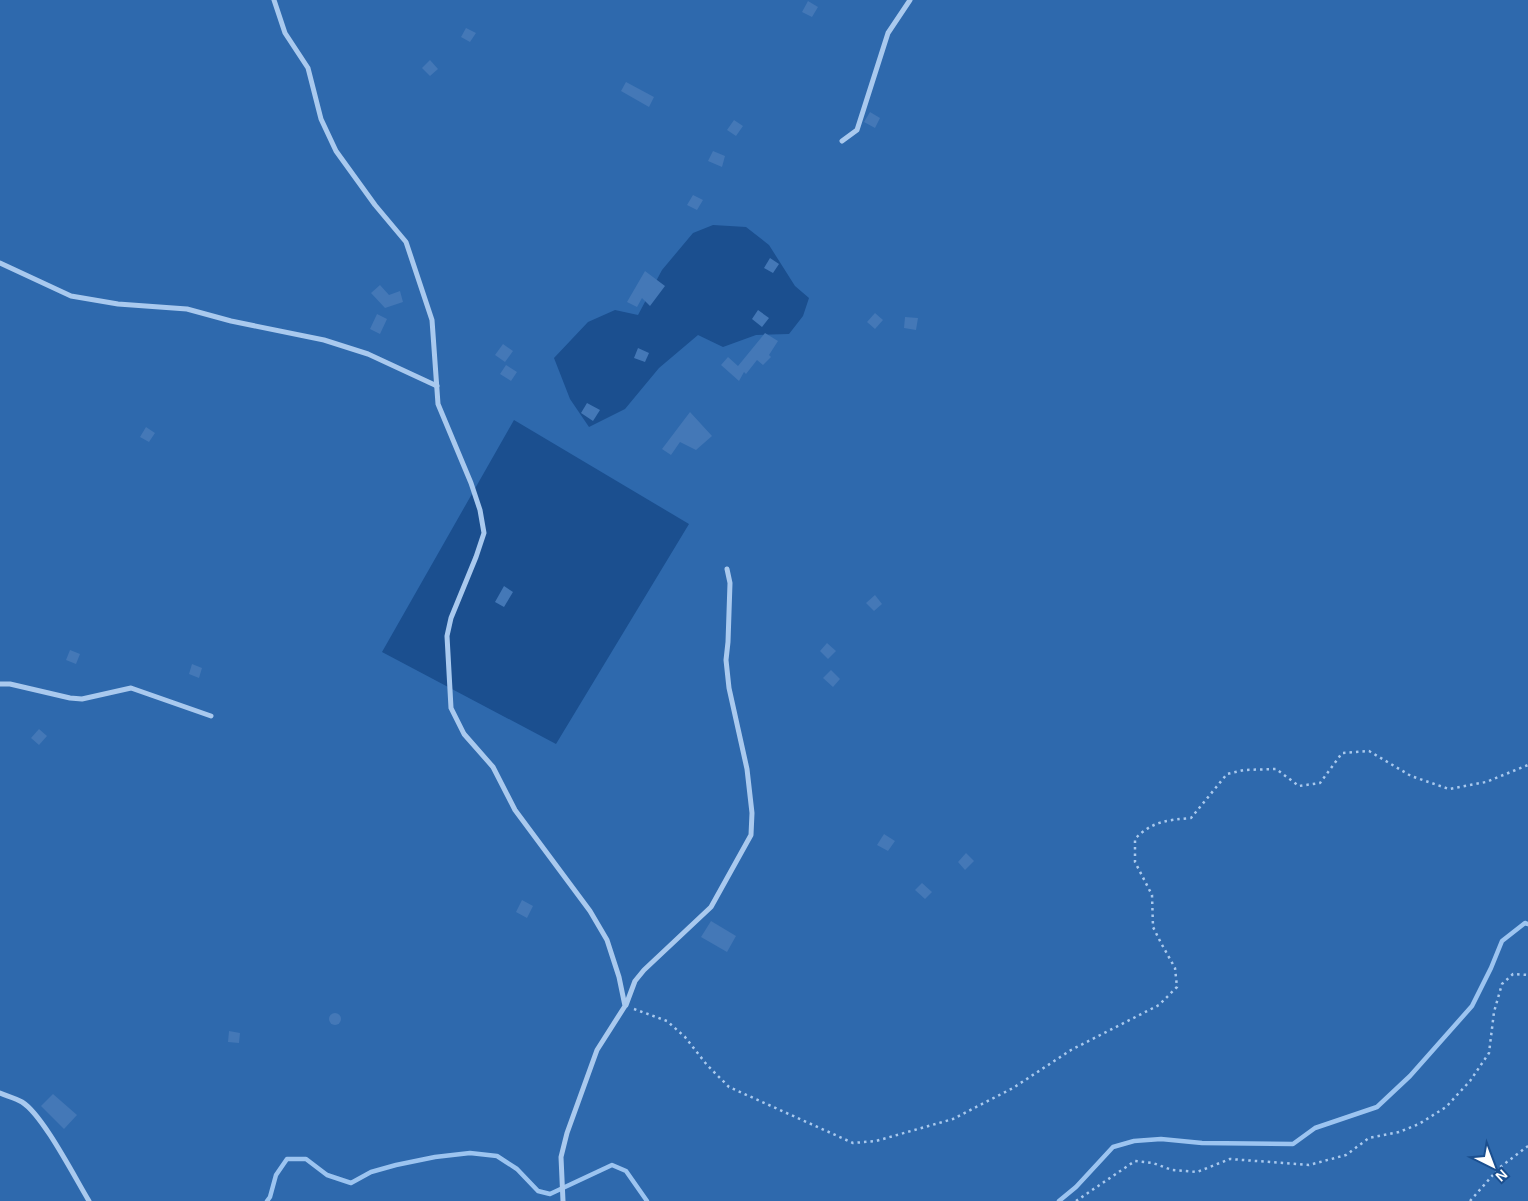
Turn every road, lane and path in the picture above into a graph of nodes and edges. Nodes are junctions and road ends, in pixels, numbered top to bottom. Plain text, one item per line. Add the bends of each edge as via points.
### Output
1 (274, 0) edge
2 (910, 0) edge
3 (842, 141) dead end
4 (0, 263) edge
5 (437, 386) junction
6 (727, 569) dead end
7 (0, 684) edge
8 (210, 716) dead end
9 (1528, 764) edge
10 (1528, 975) edge
11 (625, 1006) junction
12 (0, 1093) edge
13 (1528, 1146) edge
14 (88, 1201) edge
15 (563, 1201) edge
16 (1076, 1201) edge
17 (1470, 1201) edge

1 - 5 street via 285,33 308,68 321,119 336,151 406,242 432,320
2 - 3 street via 888,34 857,130
4 - 5 street via 71,296 118,304 187,309 324,340 368,354
5 - 11 street via 438,404 471,483 484,533 447,636 451,708 464,734 493,767 515,810 603,933 619,977
6 - 11 street via 730,583 726,660 747,768 751,835 711,906 644,970 635,981
7 - 8 street via 82,699 131,688
9 - 11 path via 1486,782 1449,789 1411,776 1369,751 1342,753 1320,783 1299,786 1276,769 1227,774 1191,818 1171,819 1146,828 1135,839 1135,862 1152,895 1153,927 1176,968 1177,987 1158,1005 1071,1050 1013,1088 953,1119 876,1141 854,1143 729,1086 685,1037 666,1021
10 - 16 path via 1513,974 1502,984 1494,1012 1490,1053 1470,1081 1446,1107 1419,1124 1369,1138 1346,1155 1309,1165 1230,1158 1197,1172 1135,1161
11 - 15 street via 597,1050 567,1133 561,1157
12 - 14 street via 22,1102 35,1115
13 - 17 path via 1499,1168

